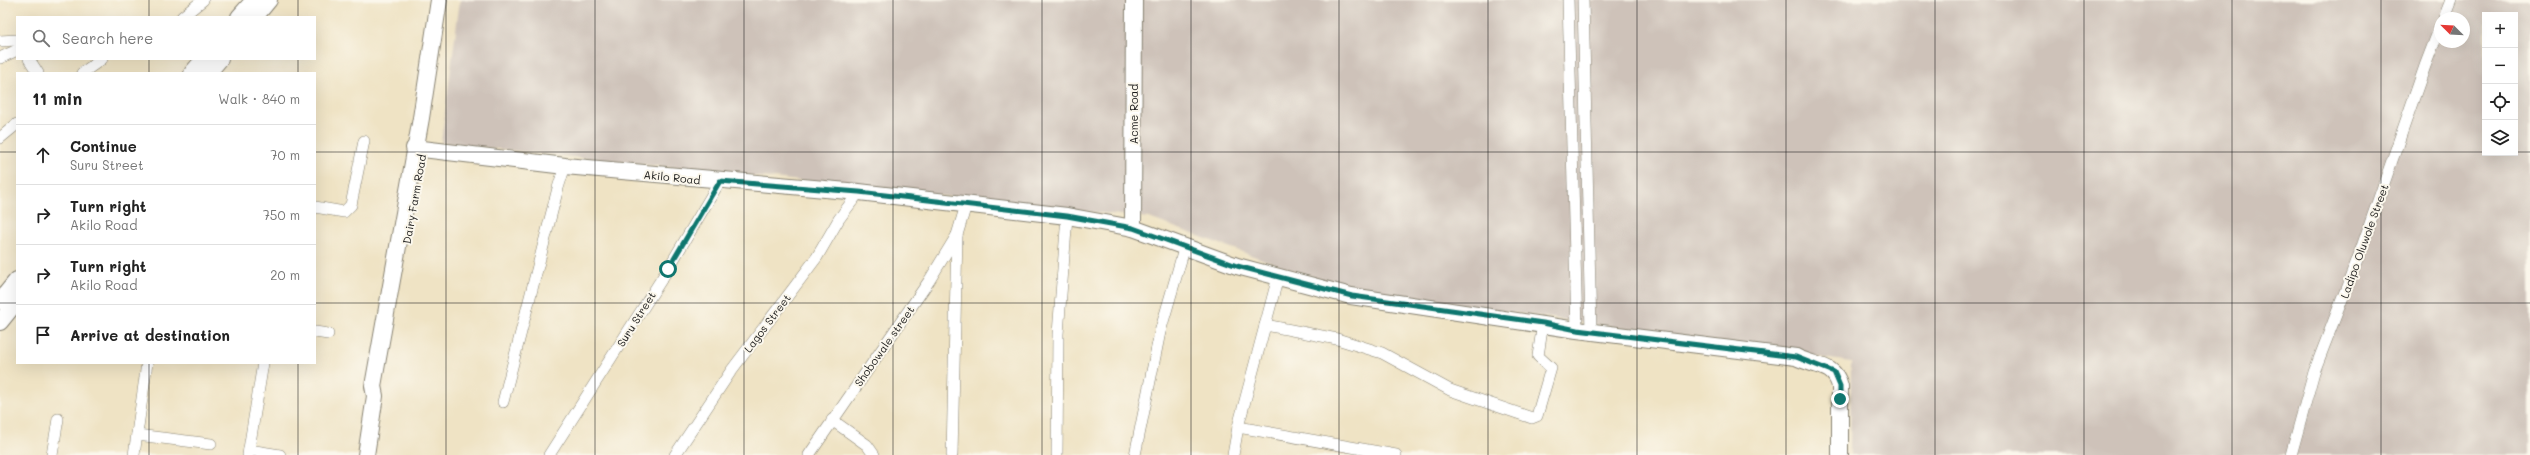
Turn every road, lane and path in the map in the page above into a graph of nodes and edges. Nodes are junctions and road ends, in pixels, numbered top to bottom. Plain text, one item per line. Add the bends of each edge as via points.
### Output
1 (203, 0) edge
2 (254, 0) edge
3 (268, 0) edge
4 (439, 0) edge
5 (449, 0) edge
6 (1134, 0) edge
7 (1568, 0) edge
8 (1582, 0) edge
9 (2451, 0) edge
10 (2446, 12) edge
11 (183, 16) edge
12 (240, 16) edge
13 (256, 16) edge
14 (16, 40) edge
15 (0, 41) edge
16 (2434, 42) edge
17 (16, 50) edge
18 (0, 58) edge
19 (30, 60) edge
20 (101, 60) edge
21 (203, 60) edge
22 (219, 60) edge
23 (37, 72) edge
24 (83, 72) edge
25 (193, 72) edge
26 (209, 72) edge
27 (16, 125) edge
28 (0, 138) edge
29 (364, 141) dead end
30 (419, 148) junction
31 (566, 166) junction
32 (720, 181) junction
33 (859, 192) junction
34 (966, 205) junction
35 (316, 207) edge
36 (1067, 216) junction
37 (1133, 228) junction
38 (957, 235) junction
39 (1185, 246) junction
40 (1278, 277) junction
41 (16, 281) edge
42 (0, 300) edge
43 (16, 302) edge
44 (0, 322) edge
45 (1543, 323) junction
46 (1265, 325) junction
47 (1584, 331) junction
48 (316, 332) edge
49 (328, 334) dead end
50 (147, 364) edge
51 (263, 364) edge
52 (503, 402) dead end
53 (58, 420) dead end
54 (832, 420) junction
55 (1238, 426) junction
56 (137, 435) junction
57 (210, 444) dead end
58 (1345, 451) edge
59 (249, 453) edge
60 (52, 455) edge
61 (134, 455) edge
62 (280, 455) edge
63 (366, 455) edge
64 (549, 455) edge
65 (675, 455) edge
66 (808, 455) edge
67 (874, 455) edge
68 (952, 455) edge
69 (1057, 455) edge
70 (1135, 455) edge
71 (1233, 455) edge
72 (1396, 455) edge
73 (1840, 455) edge
74 (2291, 455) edge

1 - 11 street
2 - 12 street
3 - 13 street
4 - 30 street, Dairy Farm Road
5 - 30 street, Dairy Farm Road
6 - 37 street, Acme Road
7 - 47 street via 1576,250
8 - 47 street
9 - 10 street
14 - 15 street
16 - 74 street, Ladipo Oluwole Street via 2358,258 2314,372
17 - 18 street
19 - 23 street
20 - 24 street
21 - 25 street
22 - 26 street
27 - 28 street
29 - 35 street via 351,205 344,212
30 - 31 street, Akilo Road
30 - 63 street, Dairy Farm Road via 373,386 375,396
31 - 32 street, Akilo Road
31 - 52 street via 558,188
32 - 33 street, Akilo Road
32 - 64 street, Suru Street via 664,275
33 - 34 street, Akilo Road
33 - 65 street, Lagos Street via 839,219 817,257 731,371
34 - 36 street, Akilo Road
34 - 38 street
36 - 37 street, Akilo Road
36 - 69 street via 1058,334
37 - 39 street, Akilo Road
38 - 54 street, Shobowale street via 929,281
38 - 68 street
39 - 40 street, Akilo Road via 1237,266
39 - 70 street via 1160,332
40 - 45 street, Akilo Road via 1352,296
40 - 46 street
41 - 42 street
43 - 44 street
45 - 46 street via 1538,356 1549,365 1550,373 1537,416 1532,418 1450,390 1382,353 1337,339
45 - 47 street, Akilo Road
46 - 55 street
47 - 73 street, Akilo Road via 1796,357 1830,369 1838,376 1840,386
48 - 49 street
50 - 56 street
51 - 59 street
53 - 60 street
54 - 66 street, Shobowale street
54 - 67 street via 867,445
55 - 58 street
55 - 71 street
56 - 57 street
56 - 61 street
58 - 72 street
59 - 62 street

